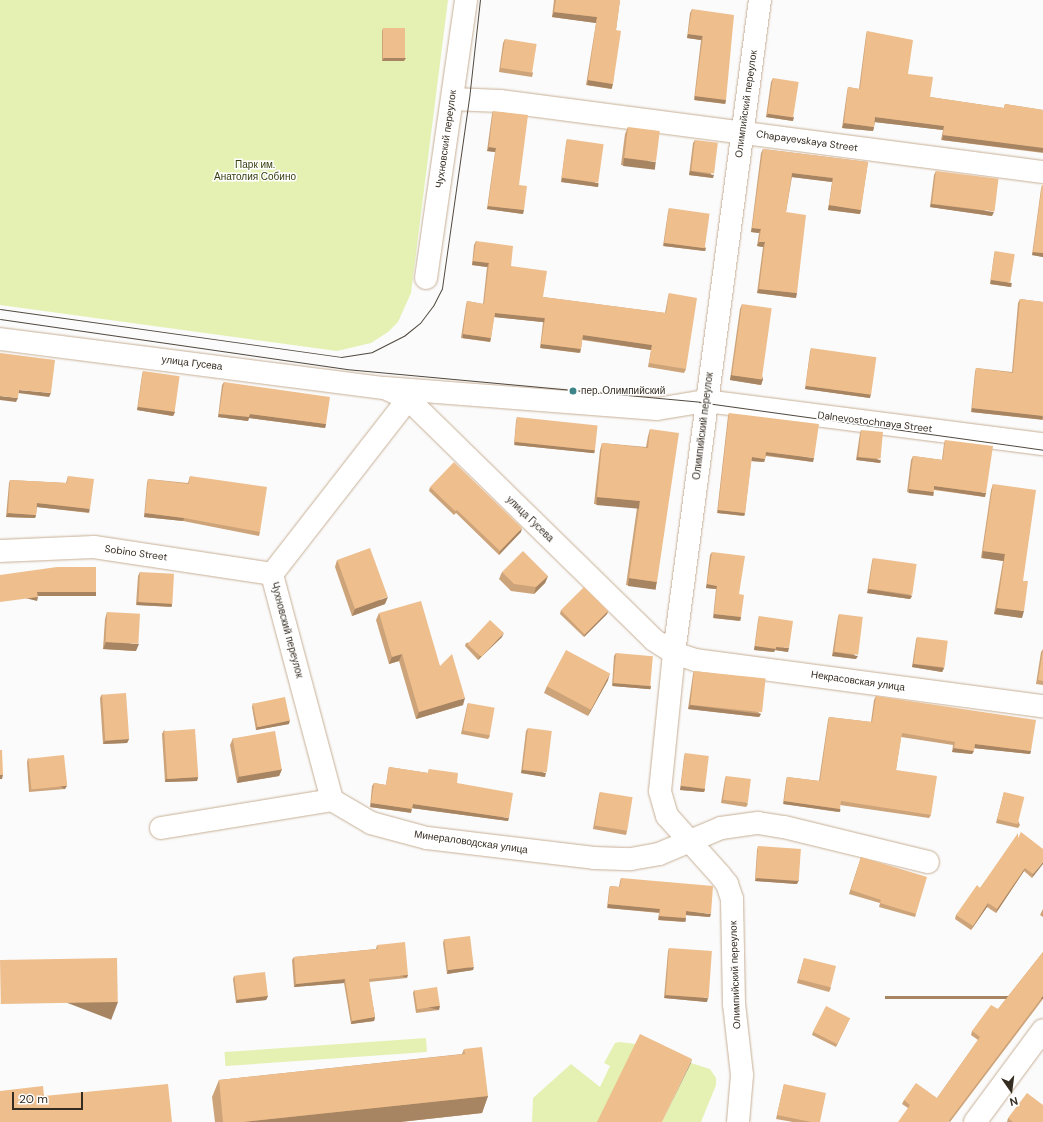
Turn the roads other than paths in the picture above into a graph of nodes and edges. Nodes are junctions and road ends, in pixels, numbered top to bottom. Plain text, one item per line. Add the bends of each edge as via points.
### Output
1 (466, 0) edge
2 (760, 0) edge
3 (452, 99) junction
4 (742, 132) junction
5 (1043, 172) edge
6 (426, 278) dead end
7 (0, 339) edge
8 (414, 394) junction
9 (706, 401) junction
10 (1043, 444) edge
11 (0, 551) edge
12 (272, 574) junction
13 (674, 653) junction
14 (1043, 706) edge
15 (332, 800) junction
16 (162, 828) dead end
17 (691, 842) junction
18 (928, 862) dead end
19 (1043, 1030) edge
20 (738, 1122) edge
21 (975, 1122) edge

1 - 3 street, Чухновский переулок
2 - 4 street, Олимпийский переулок
3 - 4 street, Chapayevskaya Street via 500,101
3 - 6 street, Чухновский переулок
4 - 5 street, Chapayevskaya Street
4 - 9 street, Олимпийский переулок
7 - 8 street, улица Гусева via 385,388
8 - 9 street, улица Гусева via 657,409
8 - 12 street, Чухновский переулок
8 - 13 street, улица Гусева via 654,640
9 - 10 street, Dalnevostochnaya Street
9 - 13 street, Олимпийский переулок
11 - 12 street, Sobino Street via 94,547
12 - 15 street, Чухновский переулок
13 - 14 street, Некрасовская улица via 696,660
13 - 17 street, Олимпийский переулок via 660,791 667,816
15 - 16 street
15 - 17 street, Минераловодская улица via 372,823 427,838 594,858 631,859 659,854
17 - 18 street via 722,828 758,823
17 - 20 street, Олимпийский переулок via 728,884 732,899 734,1004 742,1075
19 - 21 street

